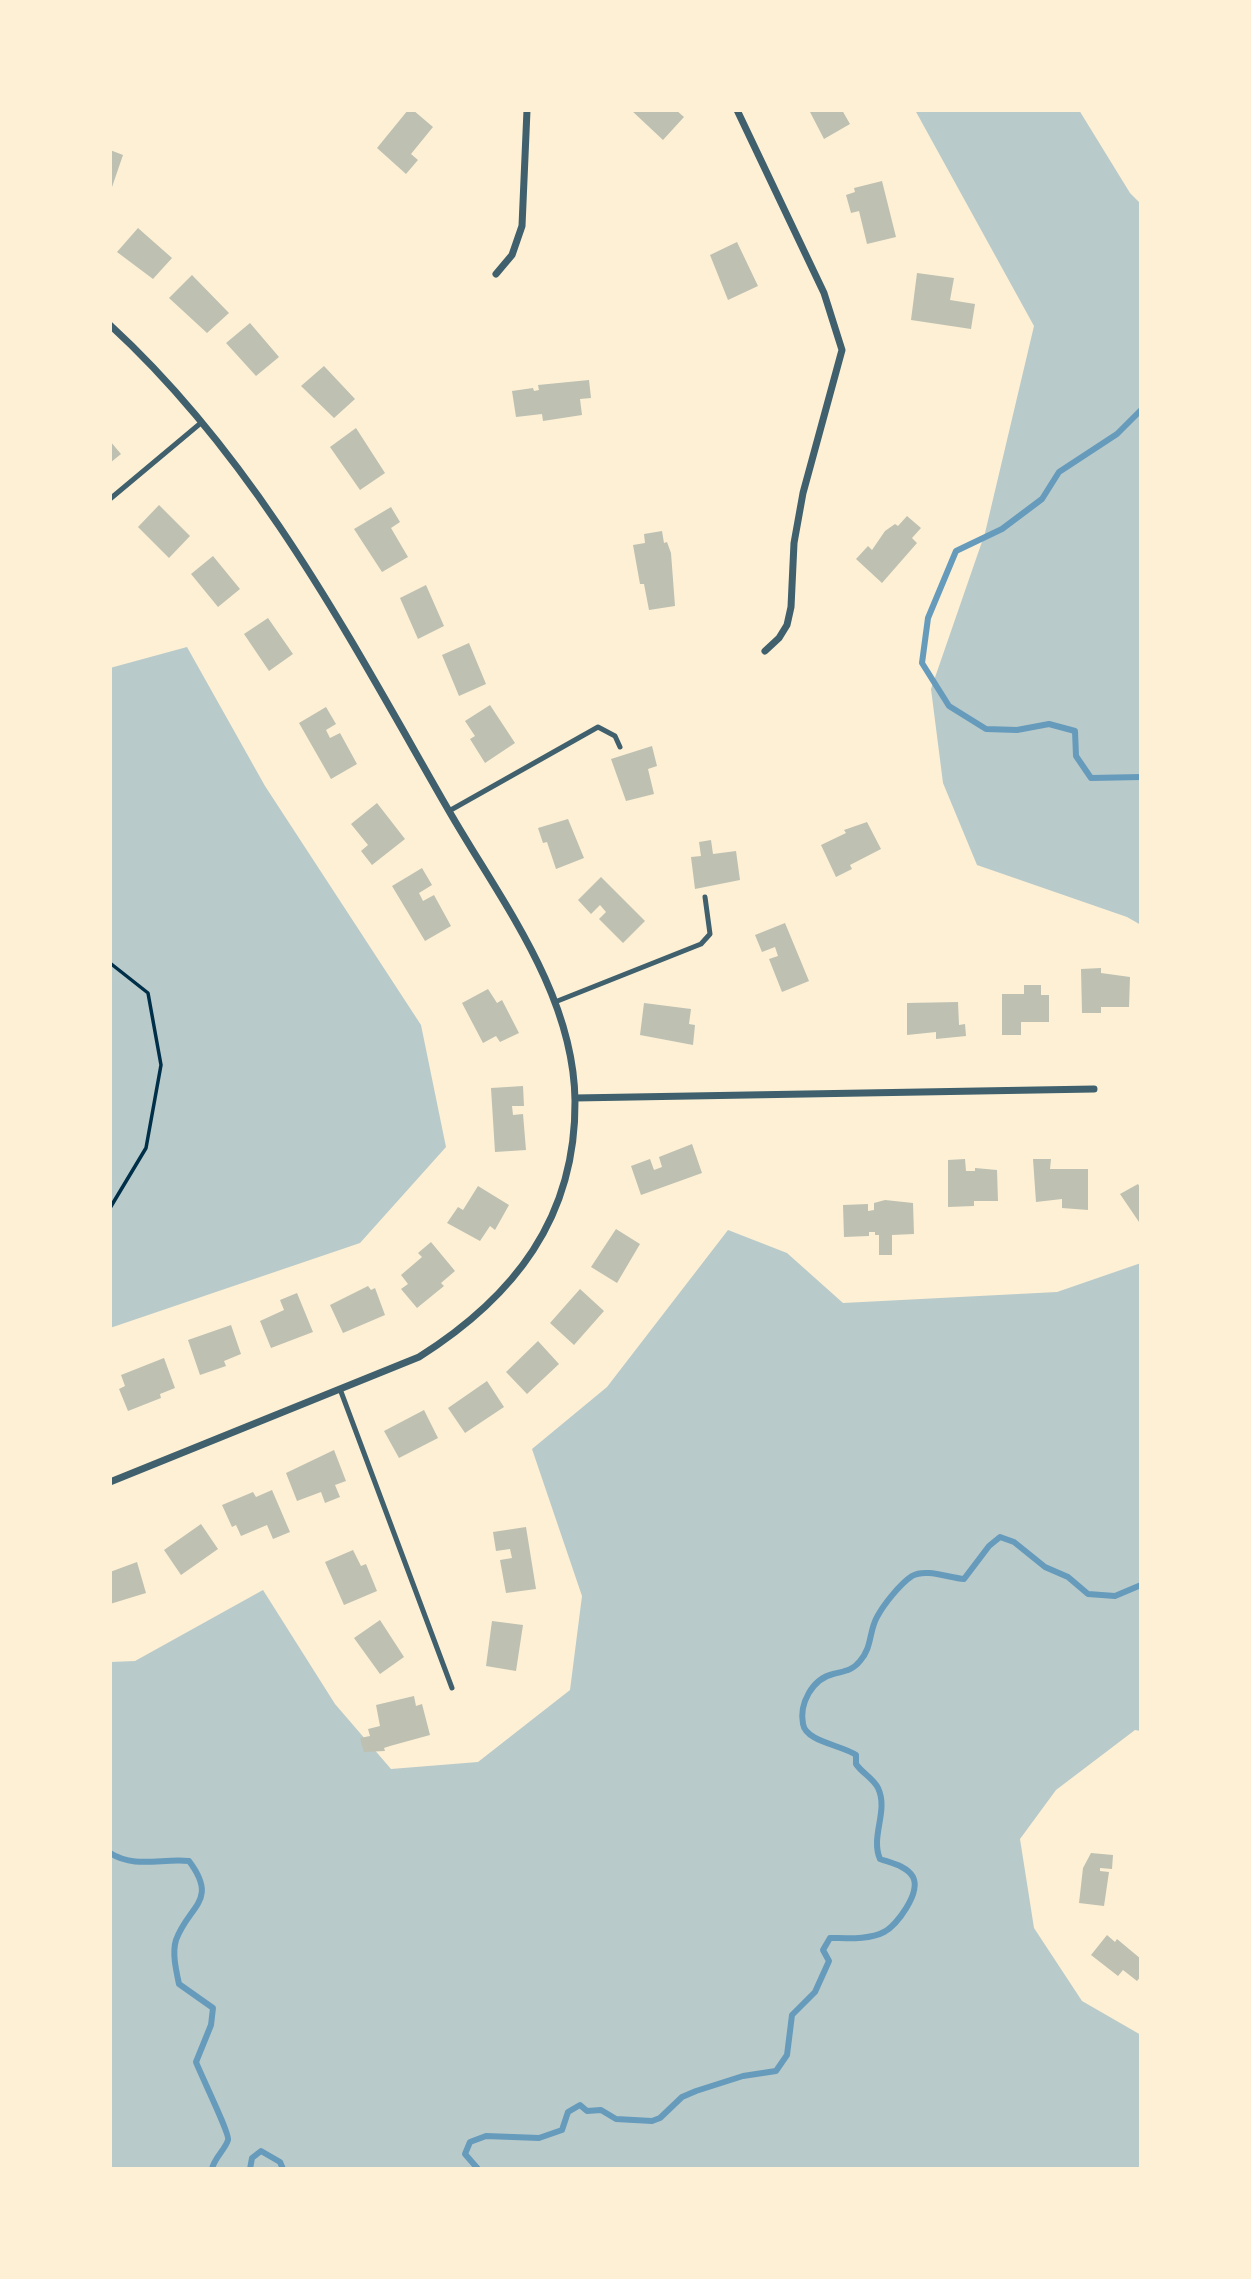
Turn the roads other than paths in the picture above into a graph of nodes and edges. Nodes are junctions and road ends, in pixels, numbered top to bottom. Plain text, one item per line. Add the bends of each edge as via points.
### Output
1 (527, 110) edge
2 (737, 110) edge
3 (496, 274) dead end
4 (110, 325) edge
5 (202, 422) junction
6 (110, 499) edge
7 (765, 651) dead end
8 (620, 747) dead end
9 (449, 811) junction
10 (705, 897) dead end
11 (555, 1002) junction
12 (1094, 1089) dead end
13 (575, 1098) junction
14 (340, 1389) junction
15 (110, 1482) edge
16 (452, 1688) dead end

1 - 3 street via 522,226 512,255
2 - 7 street via 824,293 842,351 803,493 787,625
4 - 5 street
5 - 6 lane
5 - 9 street via 274,516
8 - 9 lane via 615,736 598,727
9 - 11 street via 532,953
10 - 11 lane via 710,934 701,944
11 - 13 street via 572,1064
12 - 13 street
13 - 14 street via 569,1158 559,1195 530,1258 516,1277 459,1331 419,1357
14 - 15 street
14 - 16 lane

